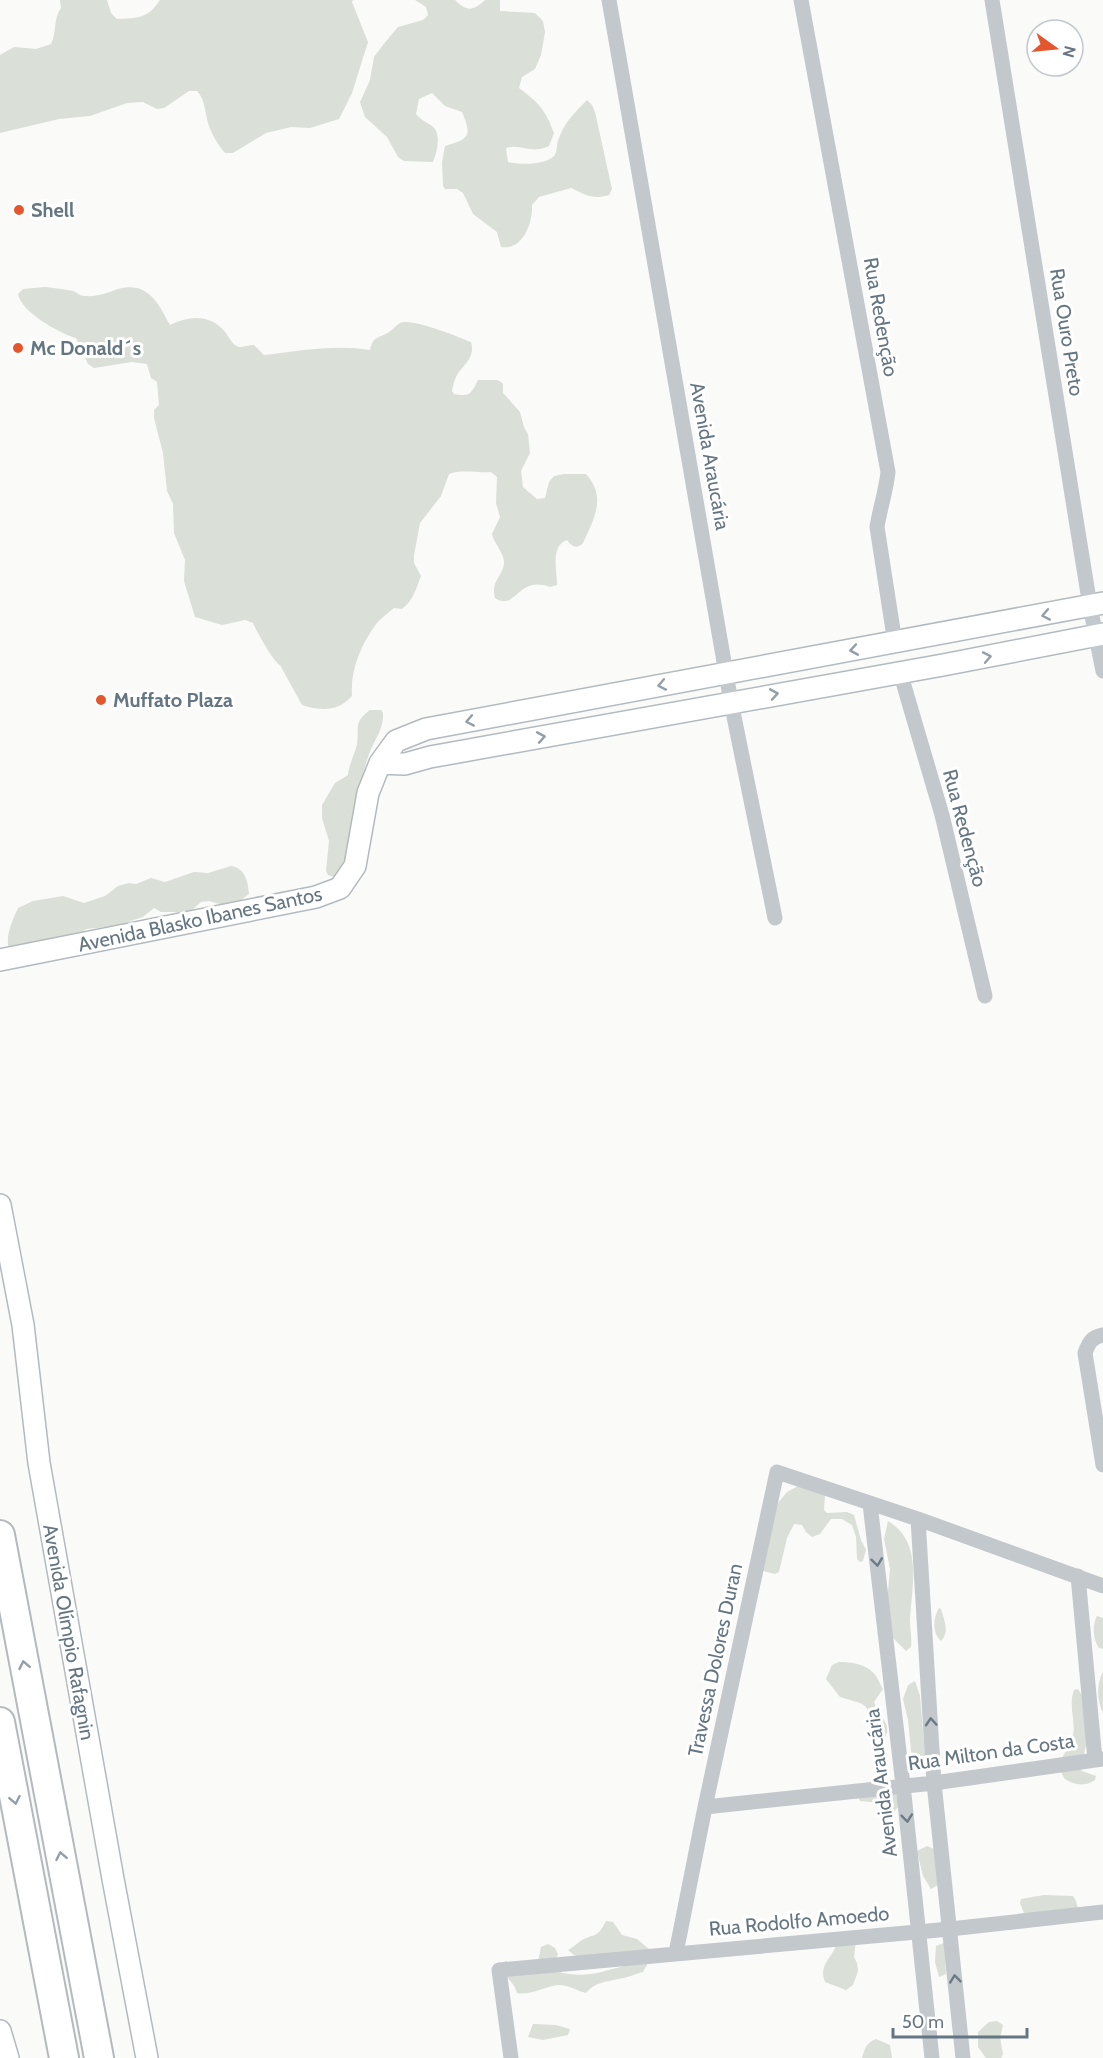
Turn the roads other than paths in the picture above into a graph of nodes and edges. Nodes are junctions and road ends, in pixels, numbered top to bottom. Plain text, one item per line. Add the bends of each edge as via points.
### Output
1 (609, 0) edge
2 (801, 0) edge
3 (992, 0) edge
4 (1097, 605) edge
5 (1100, 634) edge
6 (938, 635) junction
7 (895, 643) junction
8 (943, 665) junction
9 (1103, 671) edge
10 (900, 672) junction
11 (726, 673) junction
12 (731, 702) junction
13 (380, 763) junction
14 (775, 918) dead end
15 (0, 960) edge
16 (985, 996) dead end
17 (0, 1205) edge
18 (1099, 1336) edge
19 (1103, 1465) edge
20 (870, 1504) junction
21 (918, 1519) junction
22 (0, 1535) edge
23 (1078, 1576) junction
24 (1103, 1586) edge
25 (0, 1722) edge
26 (1099, 1759) edge
27 (934, 1783) junction
28 (903, 1785) junction
29 (705, 1807) junction
30 (69, 1898) junction
31 (1103, 1912) edge
32 (950, 1929) junction
33 (920, 1932) junction
34 (676, 1953) junction
35 (0, 2031) edge
36 (8, 2058) edge
37 (66, 2058) edge
38 (99, 2058) edge
39 (116, 2058) edge
40 (147, 2058) edge
41 (512, 2058) edge
42 (932, 2058) edge
43 (963, 2058) edge

1 - 11 street, Avenida Araucária
2 - 7 street, Rua Redenção via 888,472 877,527
3 - 4 street, Rua Ouro Preto
4 - 5 street, Rua Ouro Preto
4 -> 6 main road, Avenida Blasko Ibanes Santos
8 -> 5 main road
5 - 9 street, Rua Ouro Preto
6 - 7 main road, Avenida Blasko Ibanes Santos
6 - 8 main road
7 -> 11 main road, Avenida Blasko Ibanes Santos
8 - 10 main road
12 -> 10 main road
10 - 16 street, Rua Redenção via 942,815
11 - 12 street, Avenida Araucária
11 -> 13 main road, Avenida Blasko Ibanes Santos via 426,729 396,741
13 -> 12 main road via 405,764
12 - 14 street, Avenida Araucária
13 - 15 main road, Avenida Blasko Ibanes Santos via 368,793 355,866 340,888 316,897
17 - 40 main road, Avenida Olímpio Rafagnin via 23,1325 39,1463
18 - 19 street via 1089,1342 1085,1353
20 - 21 street
20 -> 28 street, Avenida Araucária
20 - 29 street, Travessa Dolores Duran via 777,1472
21 - 23 street
27 -> 21 street
30 -> 22 highway
23 - 24 street
23 - 26 street
25 -> 37 highway
26 - 27 street, Rua Milton da Costa
27 - 28 street, Rua Milton da Costa
27 - 32 street
28 - 29 street, Rua Milton da Costa
28 -> 33 street, Avenida Araucária
29 - 34 street, Travessa Dolores Duran
30 - 38 highway
30 - 39 highway
31 - 32 street, Rua Rodolfo Amoedo
32 - 33 street, Rua Rodolfo Amoedo
43 -> 32 street
33 - 34 street, Rua Rodolfo Amoedo
33 - 42 street, Avenida Araucária
34 - 41 street, Rua Rodolfo Amoedo via 499,1970
35 - 36 main road

